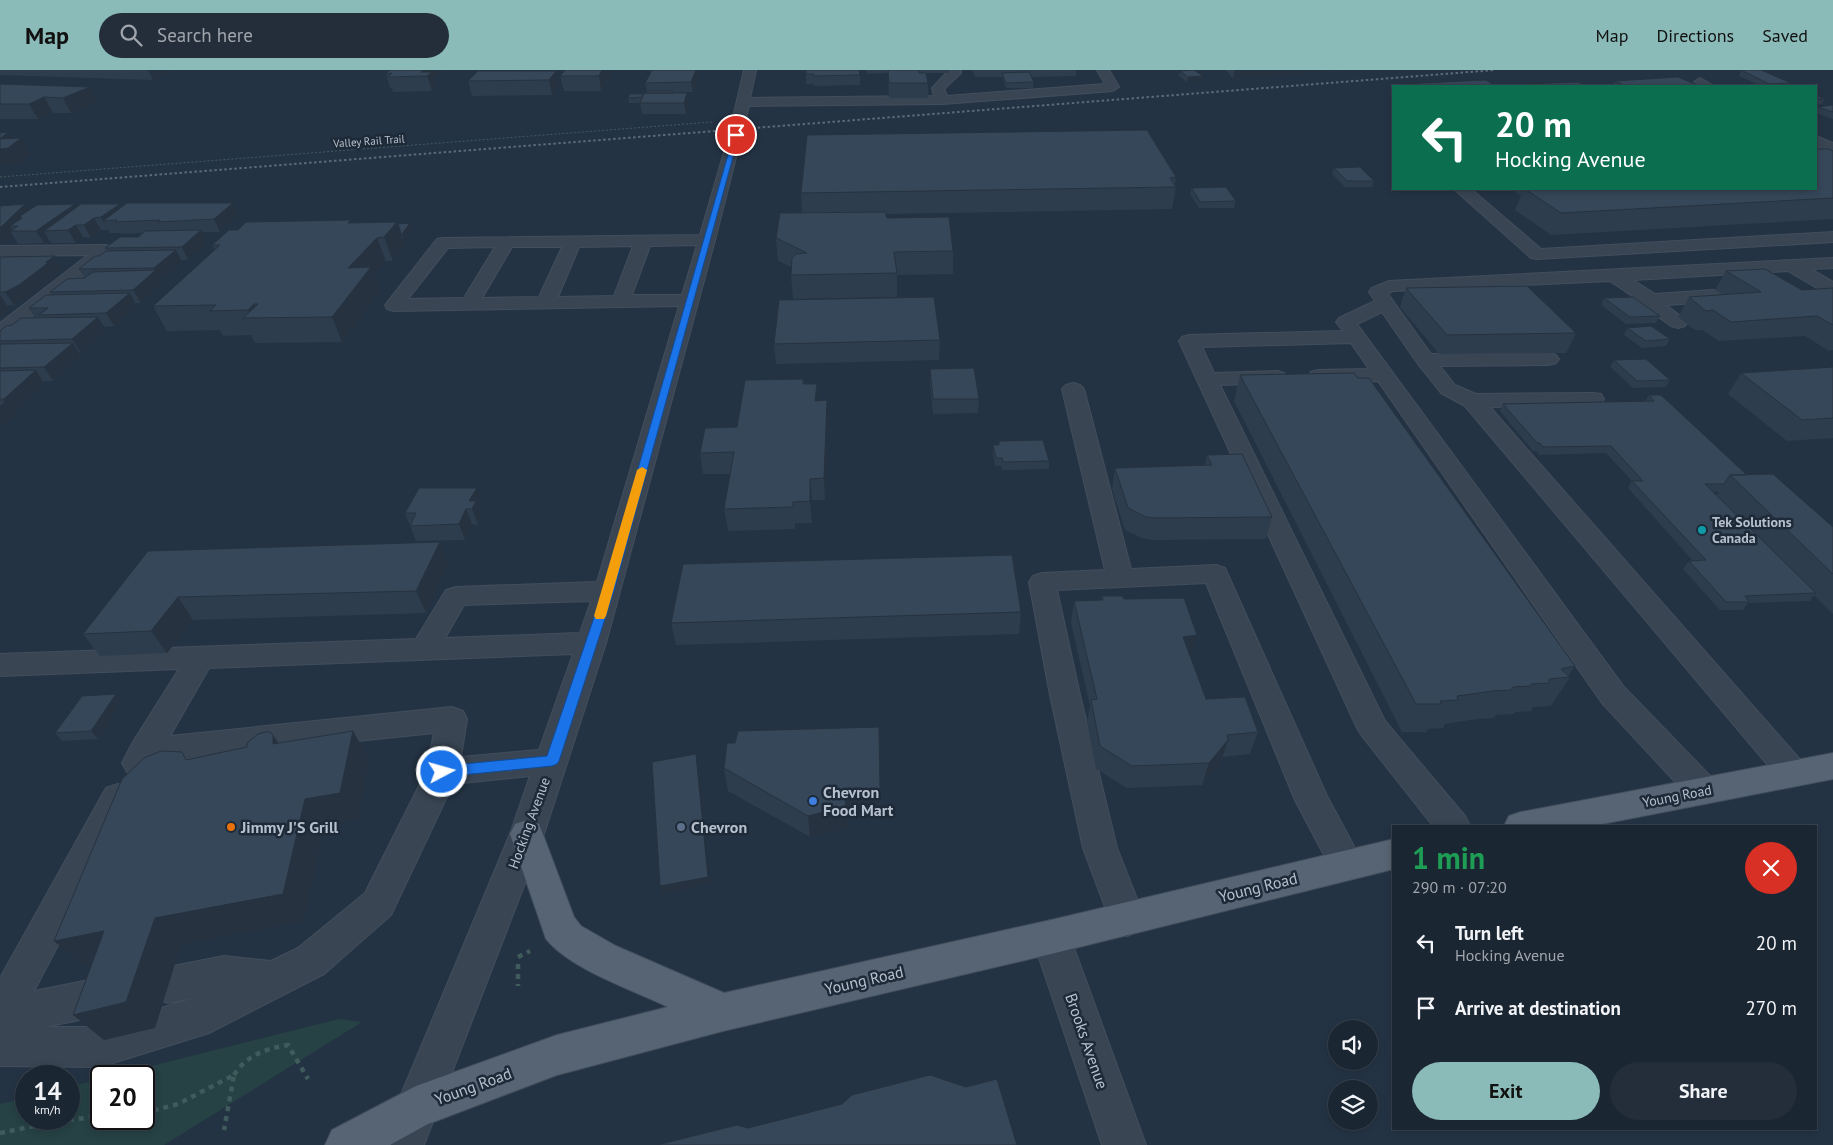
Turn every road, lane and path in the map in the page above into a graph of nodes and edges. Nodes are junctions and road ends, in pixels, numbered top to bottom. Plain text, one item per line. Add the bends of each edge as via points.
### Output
1 (750, 70) edge
2 (1103, 70) edge
3 (955, 71) edge
4 (942, 100) junction
5 (743, 102) junction
6 (740, 120) junction
7 (1817, 141) edge
8 (1833, 149) edge
9 (1833, 153) edge
10 (1817, 154) edge
11 (0, 177) edge
12 (1463, 190) edge
13 (1833, 237) edge
14 (644, 240) junction
15 (707, 240) junction
16 (507, 242) junction
17 (573, 242) junction
18 (0, 251) edge
19 (1833, 263) edge
20 (1793, 266) junction
21 (1676, 272) junction
22 (1615, 276) junction
23 (1512, 281) junction
24 (1833, 292) edge
25 (1805, 295) edge
26 (690, 300) junction
27 (1651, 300) junction
28 (621, 301) junction
29 (1532, 301) edge
30 (546, 302) junction
31 (1385, 303) junction
32 (470, 304) junction
33 (1678, 322) dead end
34 (0, 333) edge
35 (1357, 337) junction
36 (1549, 358) edge
37 (1425, 360) junction
38 (1384, 375) junction
39 (1207, 379) junction
40 (1072, 389) dead end
41 (1593, 399) dead end
42 (1473, 401) junction
43 (1120, 578) junction
44 (608, 591) junction
45 (592, 643) junction
46 (425, 648) junction
47 (201, 657) junction
48 (0, 665) edge
49 (144, 751) junction
50 (552, 761) junction
51 (1833, 766) edge
52 (442, 772) junction
53 (1793, 773) junction
54 (1704, 791) junction
55 (1452, 825) edge
56 (1526, 825) edge
57 (527, 834) junction
58 (1392, 854) edge
59 (1347, 865) junction
60 (1127, 919) junction
61 (1051, 938) junction
62 (530, 951) dead end
63 (518, 957) dead end
64 (275, 980) junction
65 (168, 985) dead end
66 (120, 993) edge
67 (723, 1012) junction
68 (0, 1016) edge
69 (0, 1021) edge
70 (234, 1075) junction
71 (308, 1079) dead end
72 (155, 1111) edge
73 (90, 1117) edge
74 (409, 1126) edge
75 (224, 1130) dead end
76 (0, 1133) edge
77 (347, 1145) edge
78 (1124, 1145) edge

1 - 5 street, Hocking Avenue
2 - 4 street via 1113,87
3 - 4 street via 938,88
4 - 5 street
5 - 6 street, Hocking Avenue
6 - 11 path, Valley Rail Trail
6 - 15 street, Hocking Avenue
7 - 8 street
9 - 10 street
12 - 13 street via 1537,254
14 - 15 street
14 - 17 street
14 - 28 street
15 - 26 street, Hocking Avenue
16 - 17 street
16 - 32 street
16 - 32 street via 443,243 394,305
17 - 30 street
18 - 34 street via 105,250
19 - 20 street
20 - 21 street
20 - 24 street
21 - 22 street
21 - 27 street via 1713,296
22 - 23 street
22 - 27 street
23 - 29 street
23 - 31 street via 1389,286 1378,292
24 - 25 street
26 - 28 street
26 - 44 street, Hocking Avenue
27 - 33 street
28 - 30 street
30 - 32 street
31 - 35 street via 1346,322
31 - 37 street
35 - 38 street
35 - 39 street via 1189,341
36 - 37 street
37 - 42 street via 1448,389
38 - 39 street
38 - 54 street via 1613,695
39 - 55 street via 1373,728
40 - 43 street
41 - 42 street
42 - 53 street
43 - 59 street via 1216,574 1312,800
43 - 60 street via 1042,582 1100,848
44 - 45 street, Hocking Avenue
44 - 46 street via 456,596
45 - 46 street
45 - 50 street, Hocking Avenue
46 - 47 street
47 - 48 street
47 - 49 street
49 - 52 street via 452,719
49 - 68 street
50 - 52 street
50 - 57 street, Hocking Avenue
51 - 53 main road, Young Road
52 - 64 street via 378,904 311,961
53 - 54 main road, Young Road
54 - 56 main road, Young Road
57 - 67 main road via 558,927 568,938 603,958
57 - 74 street, Hocking Avenue
58 - 59 main road, Young Road
59 - 60 main road, Young Road
60 - 61 main road, Young Road
61 - 67 main road, Young Road
61 - 78 street, Brooks Avenue
62 - 63 path
64 - 65 street via 224,974
64 - 69 street via 195,1019 100,1047 3,1047
66 - 68 street
67 - 74 main road, Young Road via 557,1055
70 - 71 path via 241,1064 254,1054 288,1045
70 - 72 path
70 - 75 path
73 - 76 path
74 - 77 main road, Young Road

